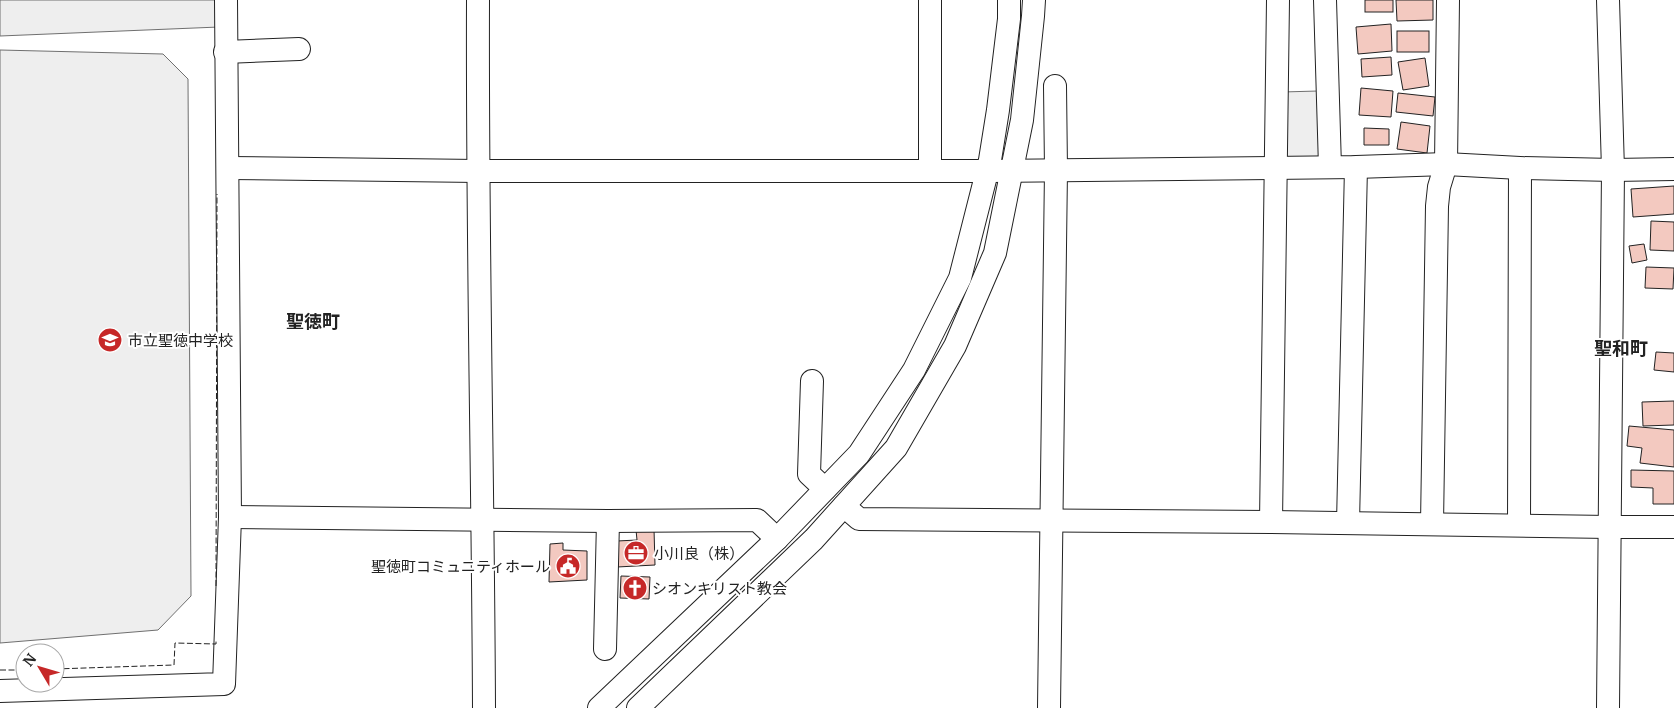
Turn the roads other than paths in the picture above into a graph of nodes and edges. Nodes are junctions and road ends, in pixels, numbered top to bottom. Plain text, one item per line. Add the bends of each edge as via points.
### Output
1 (226, 0) edge
2 (478, 0) edge
3 (930, 0) edge
4 (1009, 0) edge
5 (1034, 0) edge
6 (1278, 0) edge
7 (1325, 0) edge
8 (1448, 0) edge
9 (1608, 0) edge
10 (299, 49) dead end
11 (225, 52) junction
12 (1055, 86) dead end
13 (1446, 164) junction
14 (1330, 167) junction
15 (228, 168) junction
16 (1275, 168) junction
17 (1356, 168) junction
18 (1520, 168) junction
19 (1674, 169) edge
20 (930, 170) junction
21 (1056, 170) junction
22 (1612, 170) junction
23 (478, 171) junction
24 (987, 171) junction
25 (1012, 171) junction
26 (812, 381) dead end
27 (825, 489) junction
28 (844, 506) junction
29 (230, 517) junction
30 (484, 520) junction
31 (1052, 520) junction
32 (608, 521) junction
33 (1271, 522) junction
34 (1348, 523) junction
35 (1432, 524) junction
36 (1519, 525) junction
37 (1609, 527) junction
38 (1674, 527) edge
39 (776, 539) junction
40 (605, 649) dead end
41 (0, 691) edge
42 (484, 708) edge
43 (598, 708) edge
44 (638, 708) edge
45 (1049, 708) edge
46 (1608, 708) edge

1 - 11 street
2 - 23 street
3 - 20 street
4 - 24 street via 998,110
5 - 25 street via 1022,120
6 - 16 street
7 - 14 street
8 - 13 street
9 - 22 street
10 - 11 street
11 - 15 street
12 - 21 street
13 - 17 street
13 - 18 street
13 - 35 street via 1439,187 1438,206
14 - 16 street
14 - 17 street
15 - 23 street
15 - 29 street
16 - 21 street
16 - 33 street
17 - 34 street
18 - 22 street
18 - 36 street
19 - 22 street
20 - 23 street
20 - 24 street
21 - 25 street
21 - 31 street
22 - 37 street
23 - 30 street
24 - 25 street
24 - 27 street via 960,278 914,370 859,454
25 - 28 street via 995,253 955,346 896,448
26 - 27 street via 809,474
27 - 39 street
28 - 31 street via 859,519
28 - 44 street via 814,540
29 - 30 street
29 - 41 street via 224,684
30 - 32 street
30 - 42 street
31 - 33 street
31 - 45 street
32 - 39 street via 757,520
32 - 40 street
33 - 34 street
34 - 35 street
35 - 36 street
36 - 37 street
37 - 38 street
37 - 46 street
39 - 43 street

